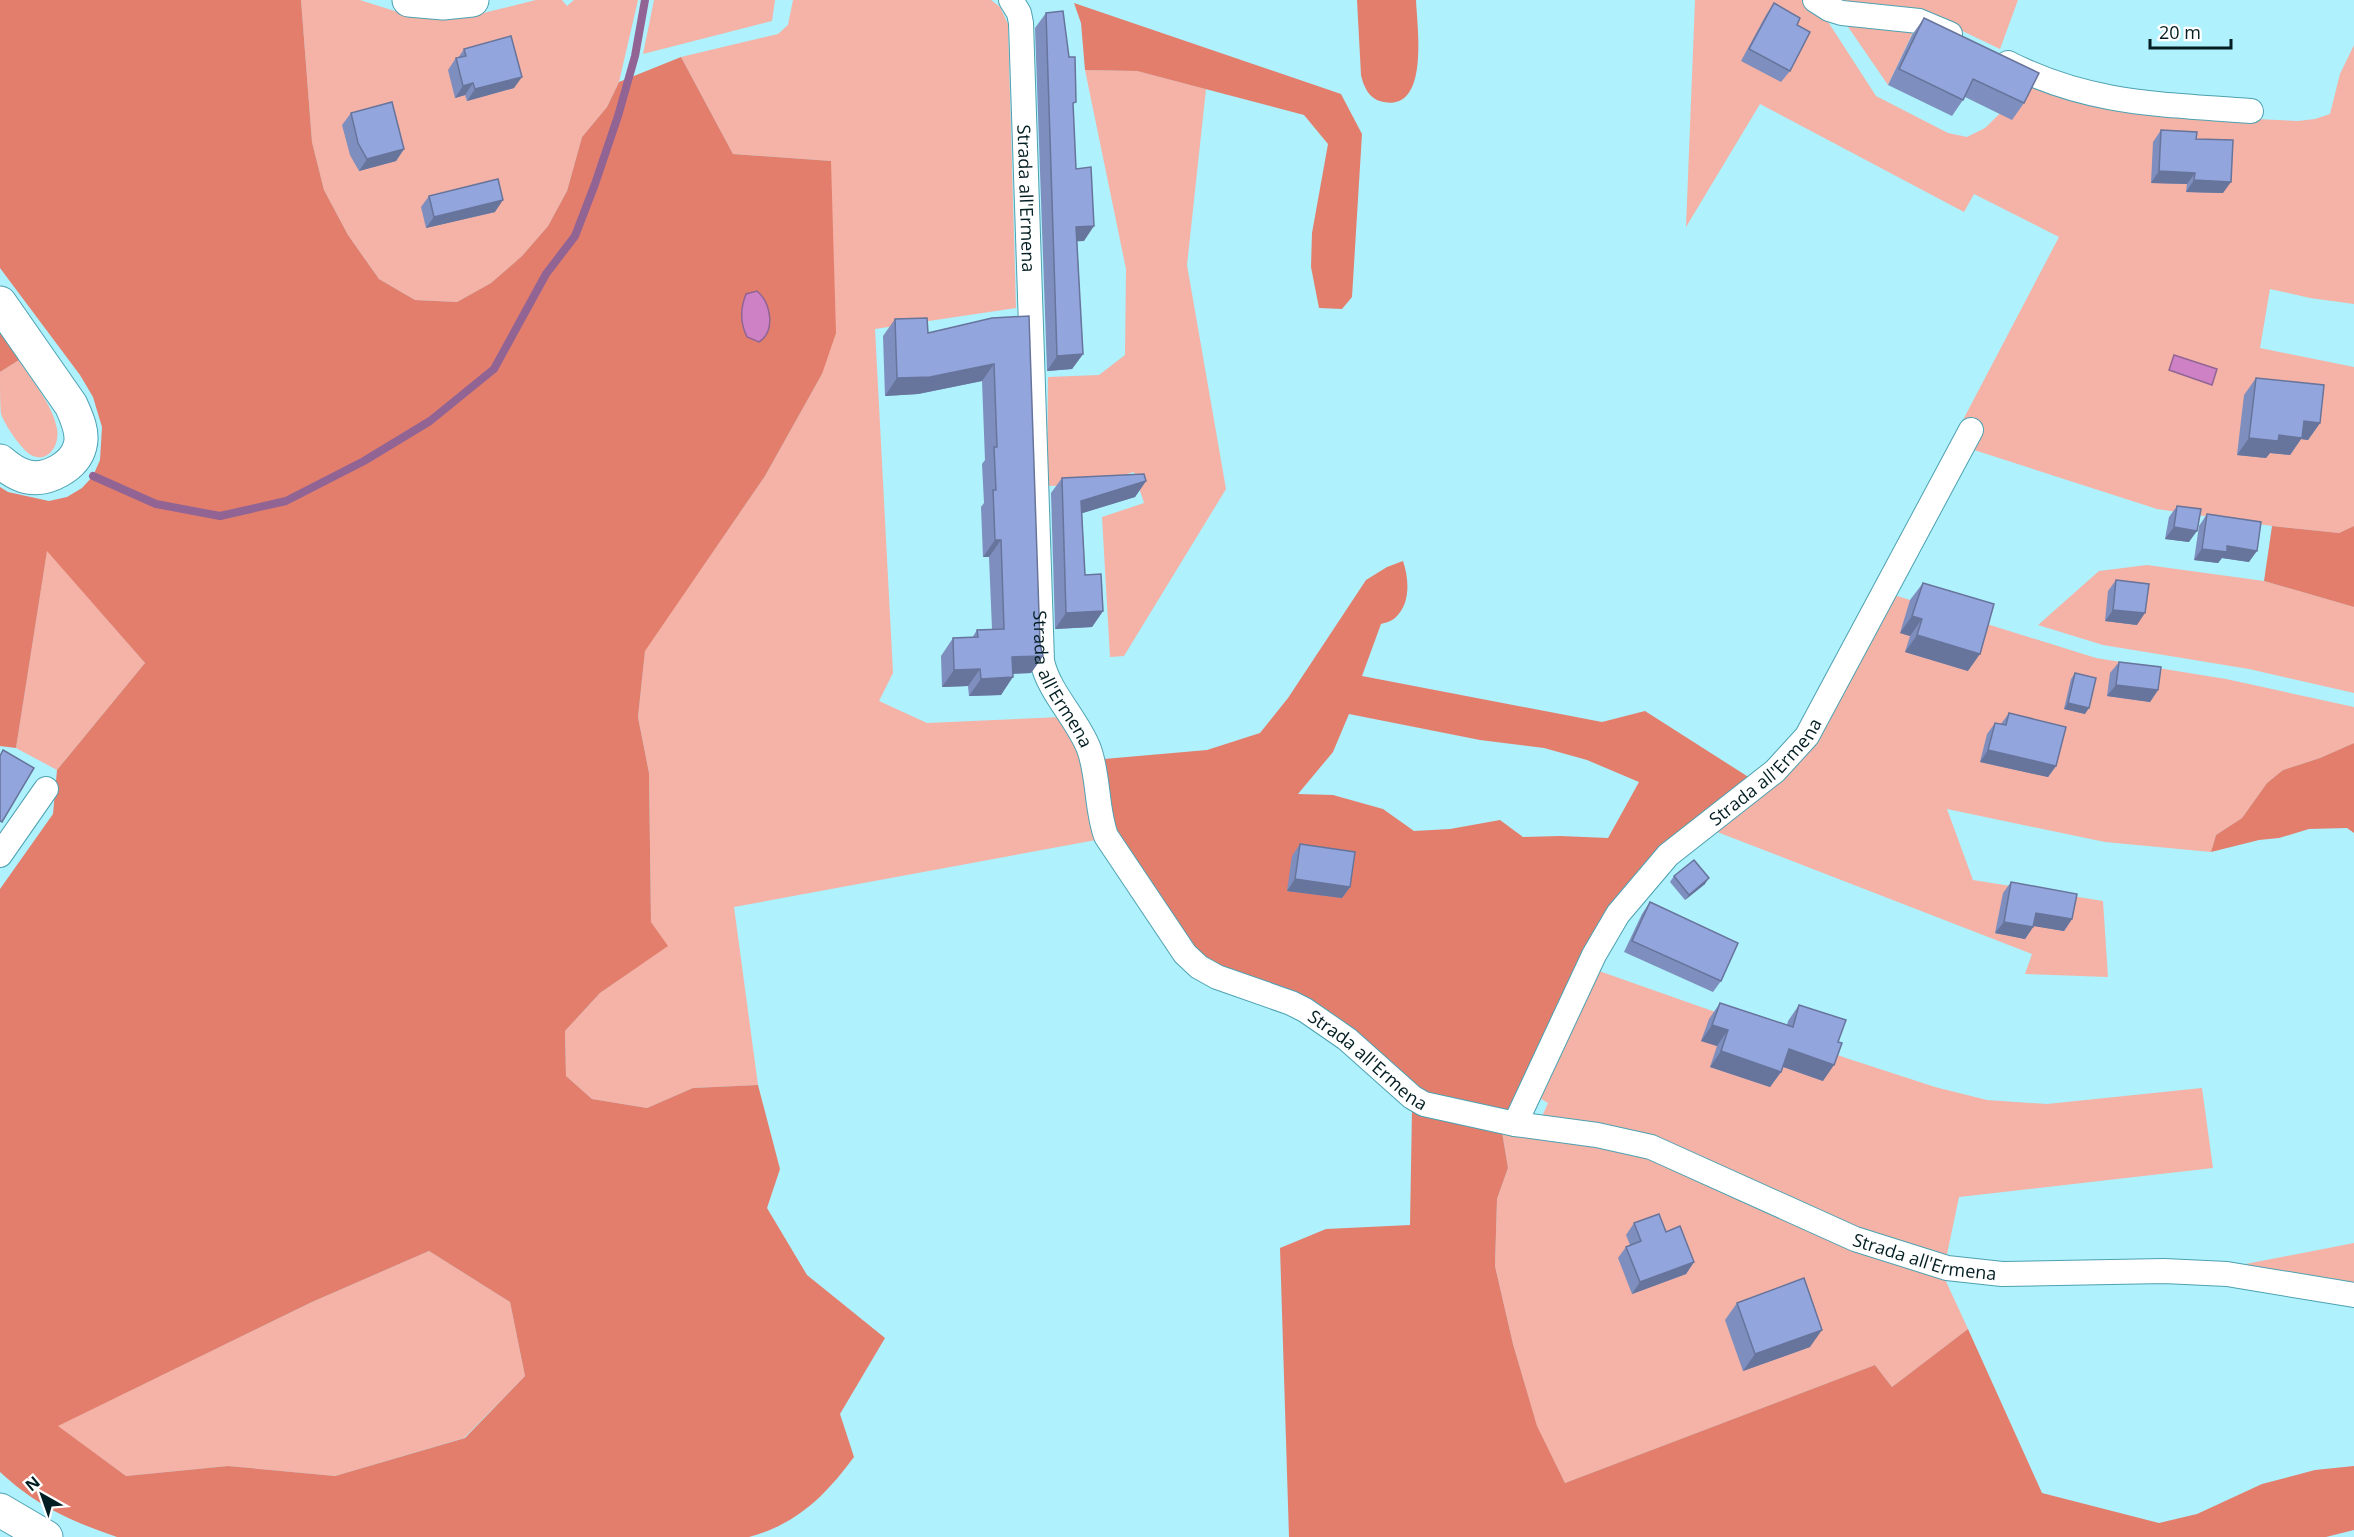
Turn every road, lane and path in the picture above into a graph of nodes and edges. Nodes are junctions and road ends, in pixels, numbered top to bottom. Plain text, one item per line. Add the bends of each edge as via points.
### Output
1 (409, 0) edge
2 (472, 0) edge
3 (1011, 0) edge
4 (1815, 0) edge
5 (2251, 111) dead end
6 (0, 303) edge
7 (1971, 430) dead end
8 (0, 461) edge
9 (45, 789) dead end
10 (0, 855) edge
11 (1515, 1124) junction
12 (2354, 1295) edge
13 (0, 1510) edge
14 (46, 1537) edge

1 - 2 main road
3 - 11 street, Strada all'Ermena via 1021,23 1042,661 1088,746 1106,836 1185,954 1199,967 1305,1010 1347,1038 1401,1089 1424,1104
4 - 5 street via 1842,13 1919,21 2032,76 2099,97
6 - 8 main road via 71,405 81,445 62,470 46,477 28,477 11,471
7 - 11 street, Strada all'Ermena via 1807,736 1775,771 1668,855 1618,914 1594,956
9 - 10 street
11 - 12 street, Strada all'Ermena via 1651,1147 1855,1239 1947,1268 2002,1274 2228,1274
13 - 14 main road

